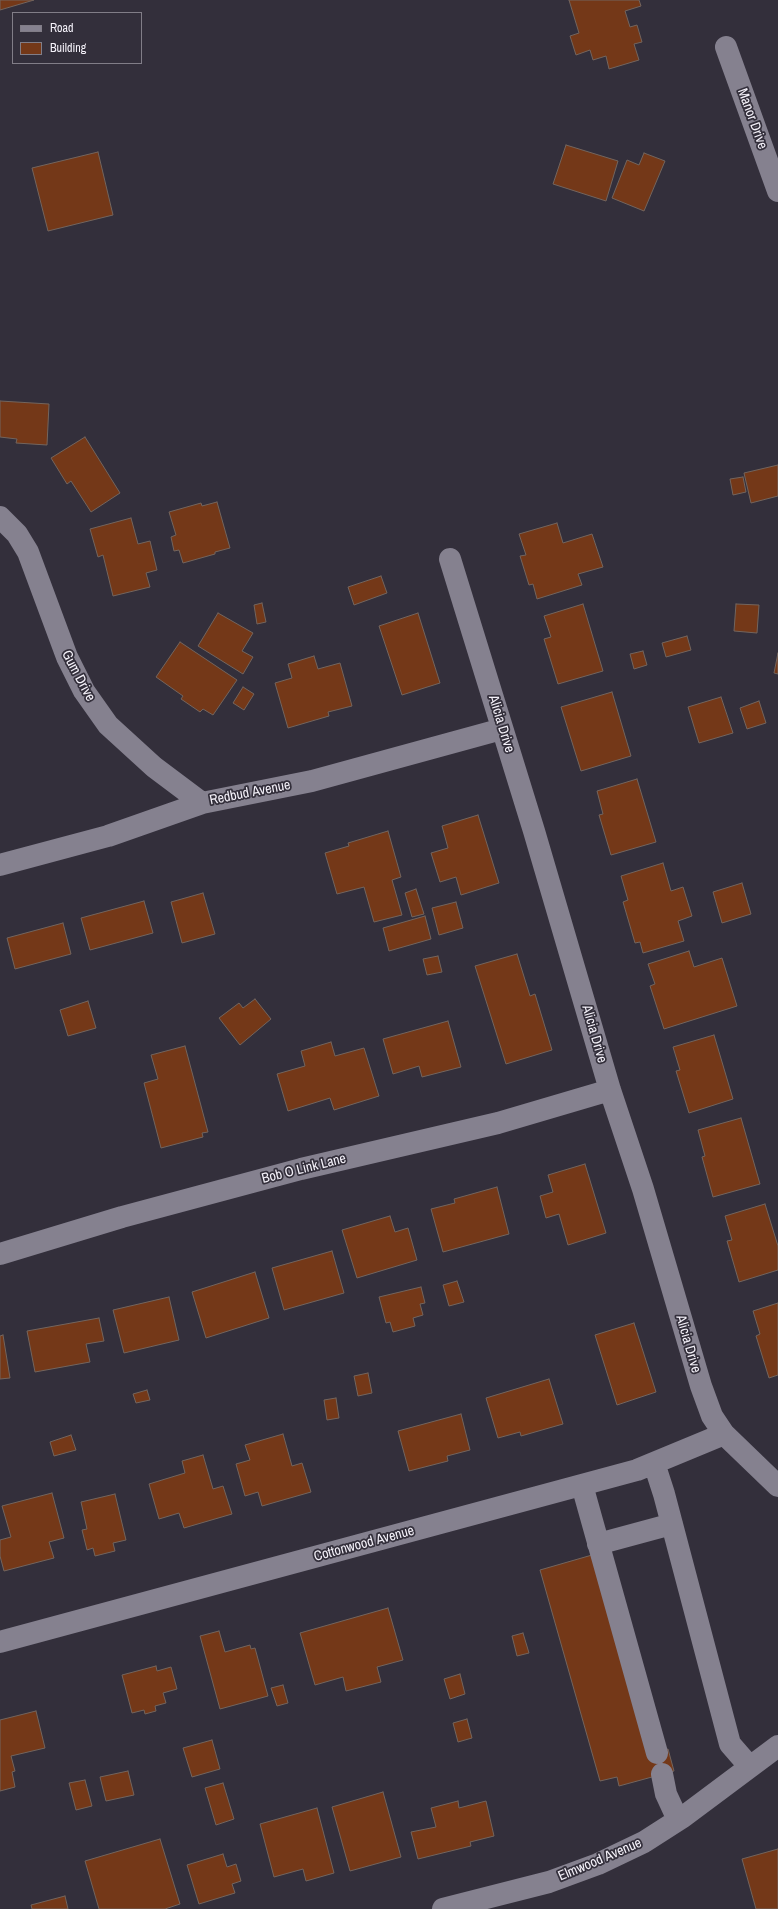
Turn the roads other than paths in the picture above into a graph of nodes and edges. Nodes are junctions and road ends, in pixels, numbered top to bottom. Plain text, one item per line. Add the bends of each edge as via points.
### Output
1 (726, 47) dead end
2 (778, 191) edge
3 (0, 517) edge
4 (450, 559) dead end
5 (502, 729) junction
6 (202, 803) junction
7 (0, 865) edge
8 (610, 1090) junction
9 (0, 1254) edge
10 (724, 1434) junction
11 (654, 1463) junction
12 (582, 1485) junction
13 (778, 1486) edge
14 (672, 1524) junction
15 (598, 1544) junction
16 (0, 1642) edge
17 (778, 1746) edge
18 (657, 1753) dead end
19 (750, 1767) junction
20 (662, 1774) dead end
21 (678, 1820) junction
22 (443, 1909) edge

1 - 2 street, Manor Drive
3 - 6 street, Gum Drive via 17,534 28,552 66,657 84,691 108,725 154,767
4 - 5 street, Alicia Drive
5 - 6 street, Redbud Avenue via 312,781
5 - 8 street, Alicia Drive via 537,838
6 - 7 street, Redbud Avenue via 108,836
8 - 9 street, Bob O Link Lane via 498,1123 286,1173 122,1217
8 - 10 street, Alicia Drive via 643,1188 700,1386 712,1416
10 - 11 street, Cottonwood Avenue
10 - 13 street, Alicia Drive
11 - 12 street, Cottonwood Avenue
11 - 14 street
12 - 15 street
12 - 16 street, Cottonwood Avenue
14 - 15 street
14 - 19 street via 730,1744
15 - 18 street
17 - 19 street, Elmwood Avenue
19 - 21 street, Elmwood Avenue
20 - 21 street via 666,1794
21 - 22 street, Elmwood Avenue via 644,1842 598,1864 549,1882

